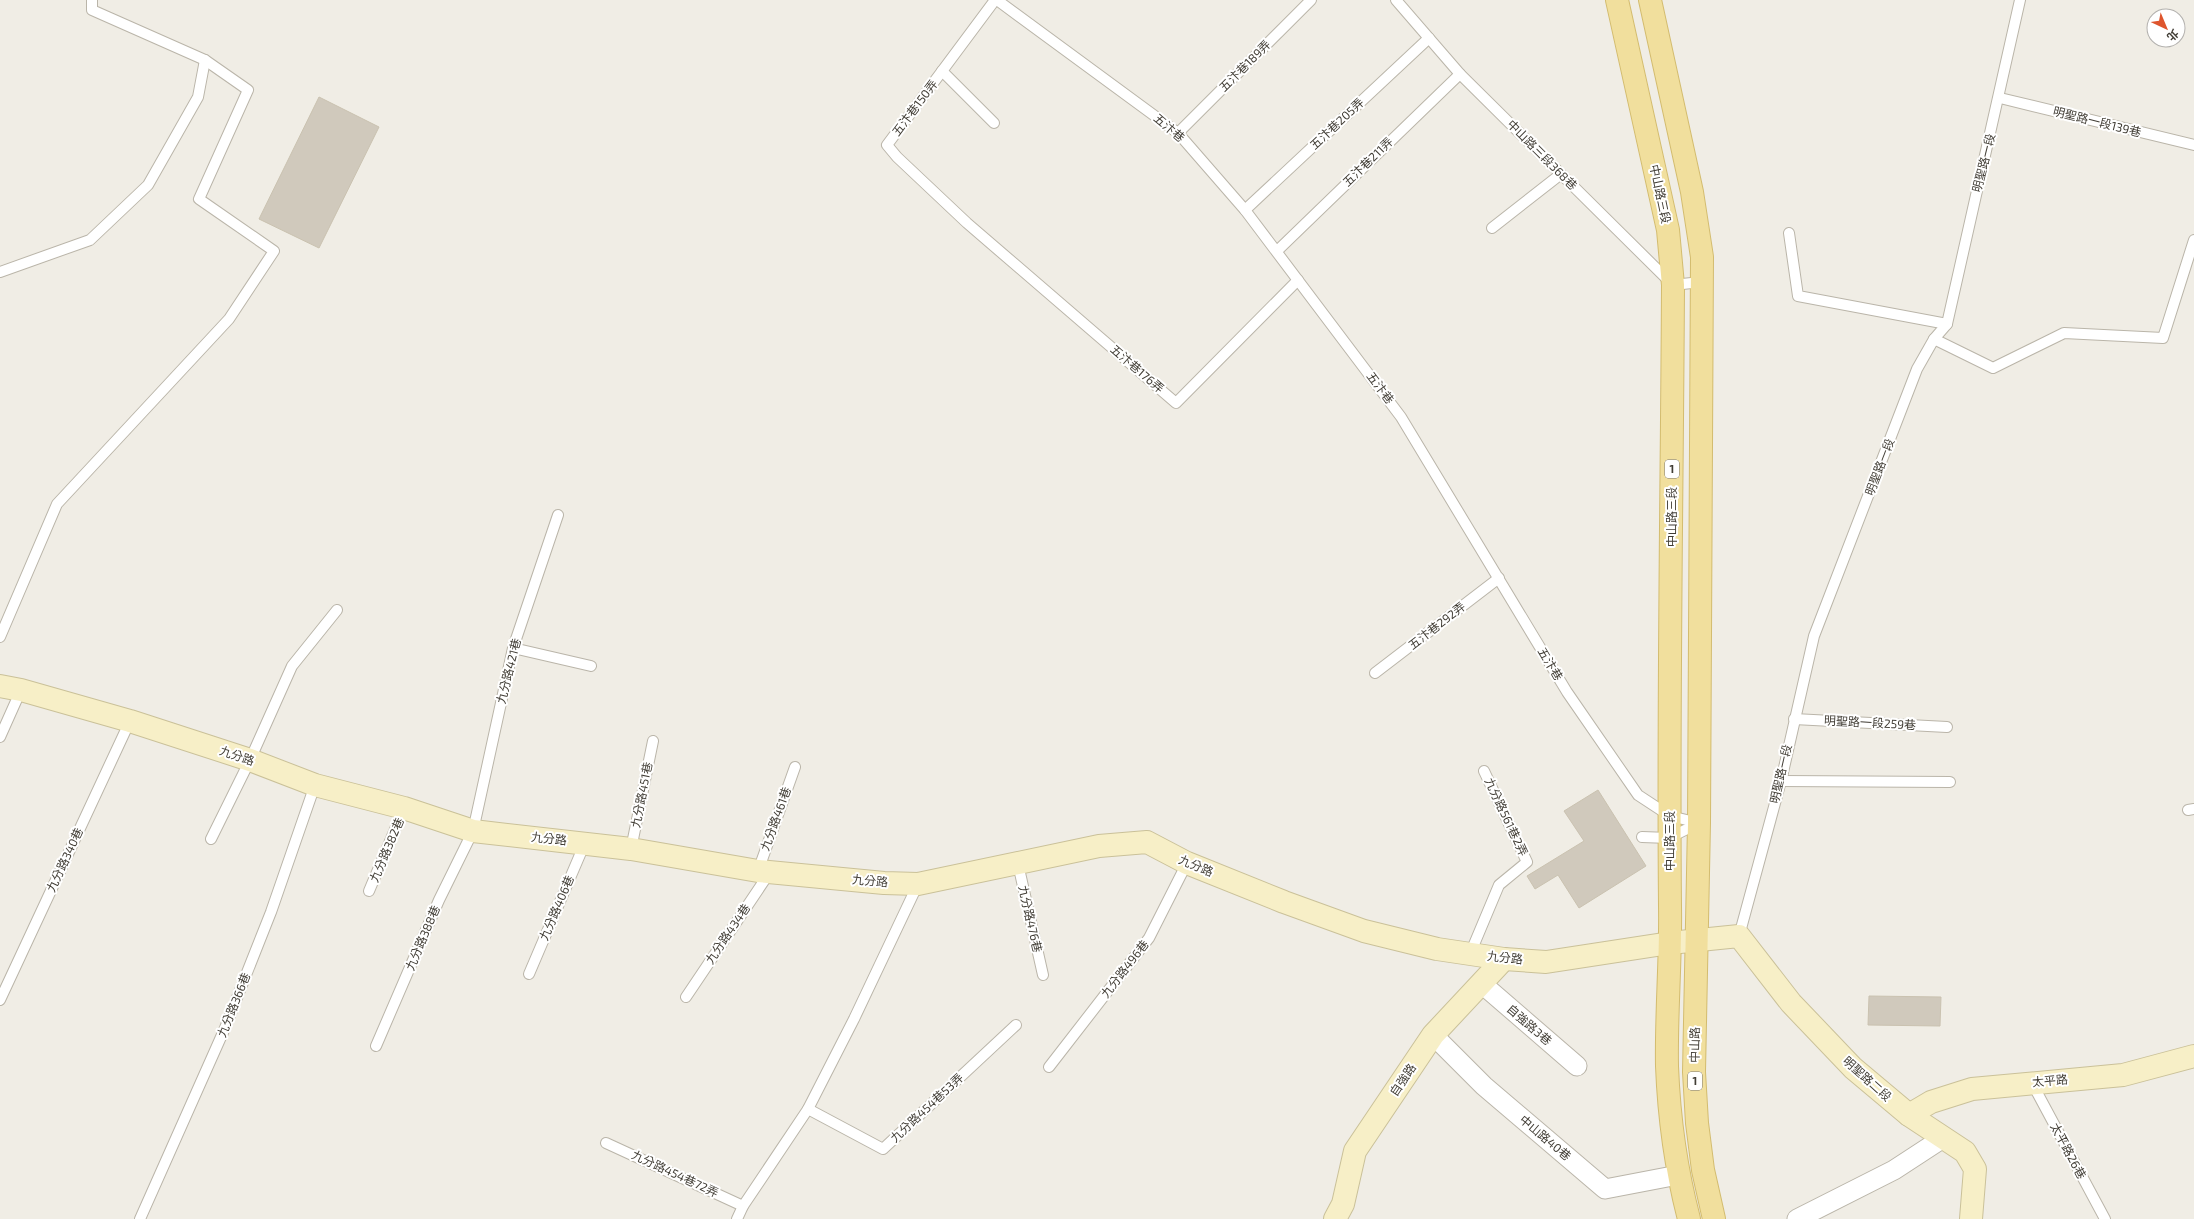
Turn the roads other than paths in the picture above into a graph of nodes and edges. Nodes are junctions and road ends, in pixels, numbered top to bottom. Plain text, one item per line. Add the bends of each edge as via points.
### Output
1 (92, 0) edge
2 (996, 0) edge
3 (1311, 0) edge
4 (1396, 0) edge
5 (1617, 0) edge
6 (1650, 0) edge
7 (2020, 0) edge
8 (1429, 38) junction
9 (205, 60) junction
10 (942, 72) junction
11 (1460, 74) junction
12 (2000, 98) junction
13 (994, 123) dead end
14 (1178, 133) junction
15 (2194, 145) edge
16 (1561, 174) junction
17 (1245, 210) junction
18 (967, 223) joint
19 (1492, 228) dead end
20 (1789, 233) dead end
21 (2194, 240) edge
22 (1277, 251) junction
23 (0, 272) edge
24 (1298, 280) junction
25 (1702, 282) junction
26 (1673, 285) junction
27 (1947, 324) junction
28 (1934, 338) junction
29 (558, 515) dead end
30 (1499, 578) junction
31 (337, 610) dead end
32 (0, 638) edge
33 (514, 648) junction
34 (591, 666) dead end
35 (1375, 673) dead end
36 (0, 686) edge
37 (21, 690) junction
38 (1794, 719) junction
39 (130, 721) junction
40 (1947, 727) dead end
41 (0, 737) edge
42 (653, 741) dead end
43 (250, 760) junction
44 (795, 767) dead end
45 (1484, 771) dead end
46 (1781, 781) junction
47 (1950, 782) dead end
48 (315, 785) junction
49 (404, 808) junction
50 (1699, 823) junction
51 (1670, 827) junction
52 (473, 831) junction
53 (1642, 837) dead end
54 (211, 839) dead end
55 (585, 843) junction
56 (631, 849) junction
57 (1187, 863) junction
58 (1018, 864) junction
59 (764, 872) junction
60 (918, 884) junction
61 (369, 891) dead end
62 (1739, 936) junction
63 (1696, 940) junction
64 (1670, 943) junction
65 (1470, 954) junction
66 (1504, 959) junction
67 (529, 974) dead end
68 (1043, 975) dead end
69 (1481, 983) junction
70 (686, 997) dead end
71 (0, 1000) edge
72 (1016, 1026) dead end
73 (1433, 1035) junction
74 (376, 1046) dead end
75 (2194, 1056) edge
76 (1577, 1066) dead end
77 (1049, 1067) dead end
78 (2032, 1082) junction
79 (808, 1109) junction
80 (1909, 1115) junction
81 (1943, 1138) junction
82 (606, 1143) dead end
83 (1678, 1174) junction
84 (743, 1206) junction
85 (140, 1219) edge
86 (737, 1219) edge
87 (1334, 1219) edge
88 (1689, 1219) edge
89 (1714, 1219) edge
90 (1797, 1219) edge
91 (1971, 1219) edge
92 (2105, 1219) edge

1 - 9 lane via 92,10
2 - 10 lane, 五汴巷150弄
2 - 14 lane, 五汴巷
3 - 14 lane, 五汴巷189弄
4 - 8 lane, 中山路三段368巷
5 - 26 main road, 中山路三段 / 1 via 1668,230
6 - 25 main road, 1 via 1692,192 1702,257
7 - 12 lane, 明聖路一段
8 - 11 lane, 中山路三段368巷
8 - 17 lane, 五汴巷205弄
9 - 23 lane via 198,98 148,186 90,240
9 - 32 lane via 248,90 199,199 274,251 229,319 57,504
10 - 13 lane
10 - 18 lane, 五汴巷150弄 via 887,145
11 - 16 lane, 中山路三段368巷
11 - 22 lane, 五汴巷211弄
12 - 15 lane, 明聖路一段139巷
12 - 27 lane, 明聖路一段
14 - 17 lane, 五汴巷
16 - 19 lane
16 - 26 lane, 中山路三段368巷
17 - 22 lane, 五汴巷
18 - 24 lane, 五汴巷176弄 via 1176,402
20 - 27 lane via 1798,296
21 - 28 lane via 2163,338 2064,333 1993,368
22 - 24 lane, 五汴巷
24 - 30 lane, 五汴巷 via 1401,417
25 - 26 lane
25 - 50 main road, 1
26 - 51 main road, 中山路三段 / 1
27 - 28 lane, 明聖路一段
28 - 38 lane, 明聖路一段 via 1917,369 1814,636
29 - 33 lane, 九分路421巷
30 - 35 lane, 五汴巷292弄
30 - 51 lane, 五汴巷 via 1567,692 1637,798
31 - 43 lane via 292,666
33 - 34 lane
33 - 52 lane, 九分路421巷
36 - 37 street, 九分路
37 - 39 street, 九分路
37 - 41 lane
38 - 40 lane, 明聖路一段259巷
38 - 46 lane, 明聖路一段
39 - 43 street, 九分路
39 - 71 lane, 九分路340巷
42 - 56 lane, 九分路451巷
43 - 48 street, 九分路
43 - 54 lane
44 - 59 lane, 九分路461巷
45 - 65 lane, 九分路561巷2弄 via 1527,862 1499,885
46 - 47 lane
46 - 62 lane, 明聖路一段
48 - 49 street, 九分路
48 - 85 lane, 九分路366巷 via 271,912 225,1028
49 - 52 street, 九分路
49 - 61 lane, 九分路382巷
50 - 51 lane, 五汴巷
50 - 51 lane
50 - 63 main road, 1
51 - 53 lane
51 - 64 main road, 中山路三段 / 1
52 - 55 street, 九分路
52 - 74 lane, 九分路388巷 via 439,900
55 - 56 street, 九分路
55 - 67 lane, 九分路406巷
56 - 59 street, 九分路
57 - 58 street, 九分路 via 1147,842 1099,846
57 - 65 street, 九分路 via 1364,931 1437,949
57 - 77 lane, 九分路496巷 via 1149,938
58 - 60 street, 九分路
58 - 68 lane, 九分路476巷
59 - 60 street, 九分路
59 - 70 lane, 九分路434巷
60 - 79 lane via 854,1020
62 - 63 street, 九分路
62 - 80 street, 明聖路二段 via 1791,1003 1822,1036 1853,1068
63 - 64 street, 九分路
63 - 89 main road, 中山路 / 1 via 1694,1072 1703,1170
64 - 66 street, 九分路 via 1546,962
64 - 83 main road, 1 via 1667,1065 1671,1126
65 - 66 street, 九分路
66 - 69 street, 自強路
69 - 73 street, 自強路
69 - 76 street, 自強路3巷
72 - 79 lane, 九分路454巷53弄 via 883,1148
73 - 83 street, 中山路40巷 via 1484,1086 1605,1190
73 - 87 street, 自強路 via 1355,1151 1343,1204
75 - 78 street, 太平路 via 2123,1075
78 - 80 street, 太平路 via 1972,1089 1931,1102
78 - 92 lane, 太平路26巷
79 - 84 lane
80 - 81 street, 明聖路二段
81 - 90 street via 1894,1170
81 - 91 street, 明聖路二段 via 1966,1152 1974,1169
82 - 84 lane, 九分路454巷72弄
83 - 88 main road, 1
84 - 86 lane

